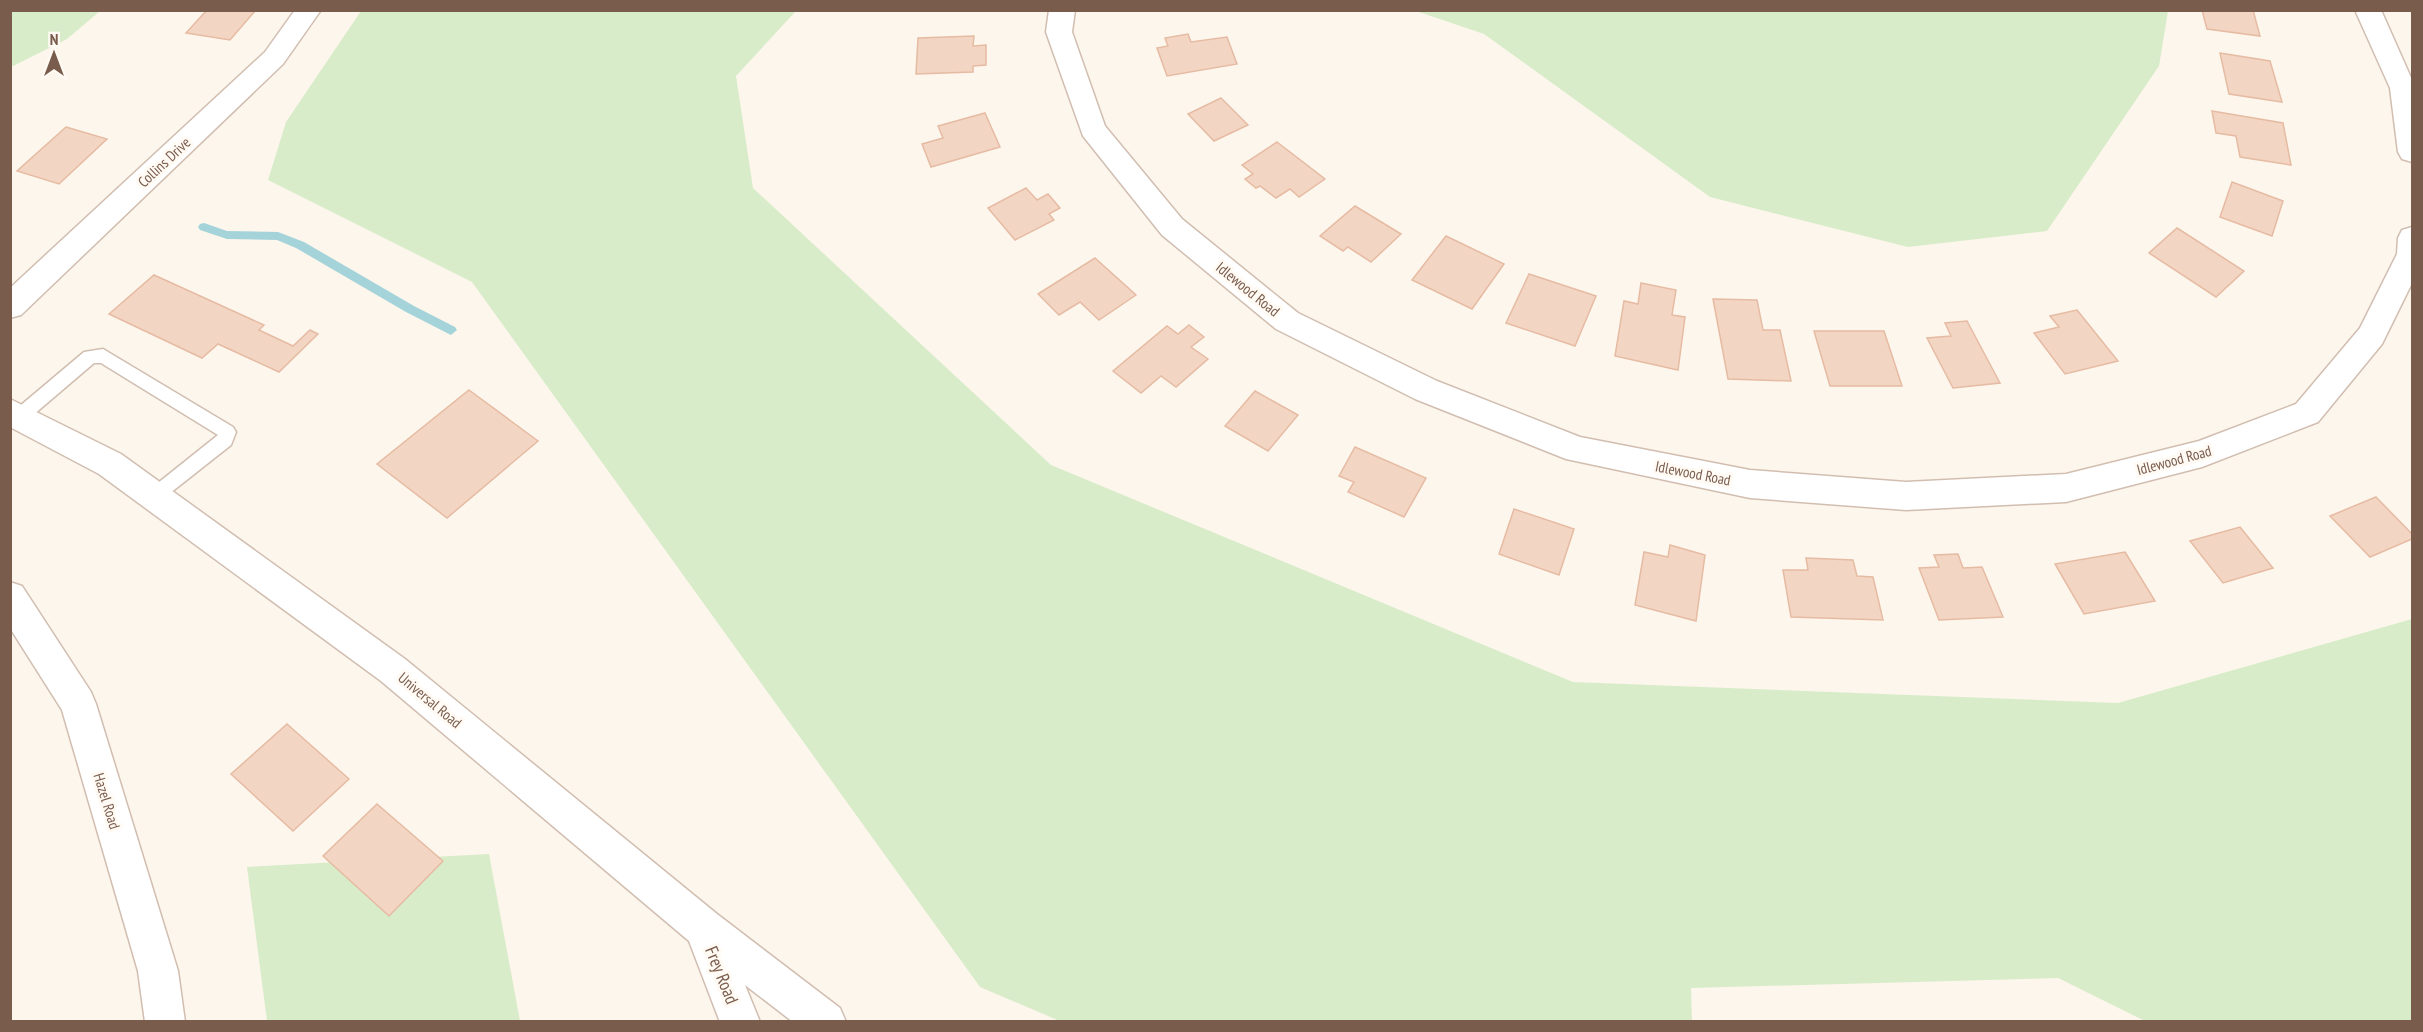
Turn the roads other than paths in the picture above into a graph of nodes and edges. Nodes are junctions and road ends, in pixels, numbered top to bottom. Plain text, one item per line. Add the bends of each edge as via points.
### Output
1 (309, 10) edge
2 (1062, 10) edge
3 (2368, 10) edge
4 (2412, 152) edge
5 (2412, 238) edge
6 (10, 307) edge
7 (15, 414) edge
8 (154, 496) junction
9 (10, 597) edge
10 (703, 928) junction
11 (165, 1022) edge
12 (740, 1022) edge
13 (826, 1022) edge

1 - 6 street, Collins Drive via 274,58
2 - 5 street, Idlewood Road via 1059,32 1093,129 1172,227 1287,321 1426,390 1577,450 1750,484 1906,496 2066,488 2202,454 2307,413 2372,336 2412,254
3 - 4 street via 2403,88
7 - 8 street, Universal Road via 110,464
7 - 8 lane via 90,357 103,356 227,432 225,440
8 - 10 street, Universal Road via 393,670
9 - 11 street, Hazel Road via 78,704 158,971
10 - 12 street, Frey Road
10 - 13 street, Universal Road

